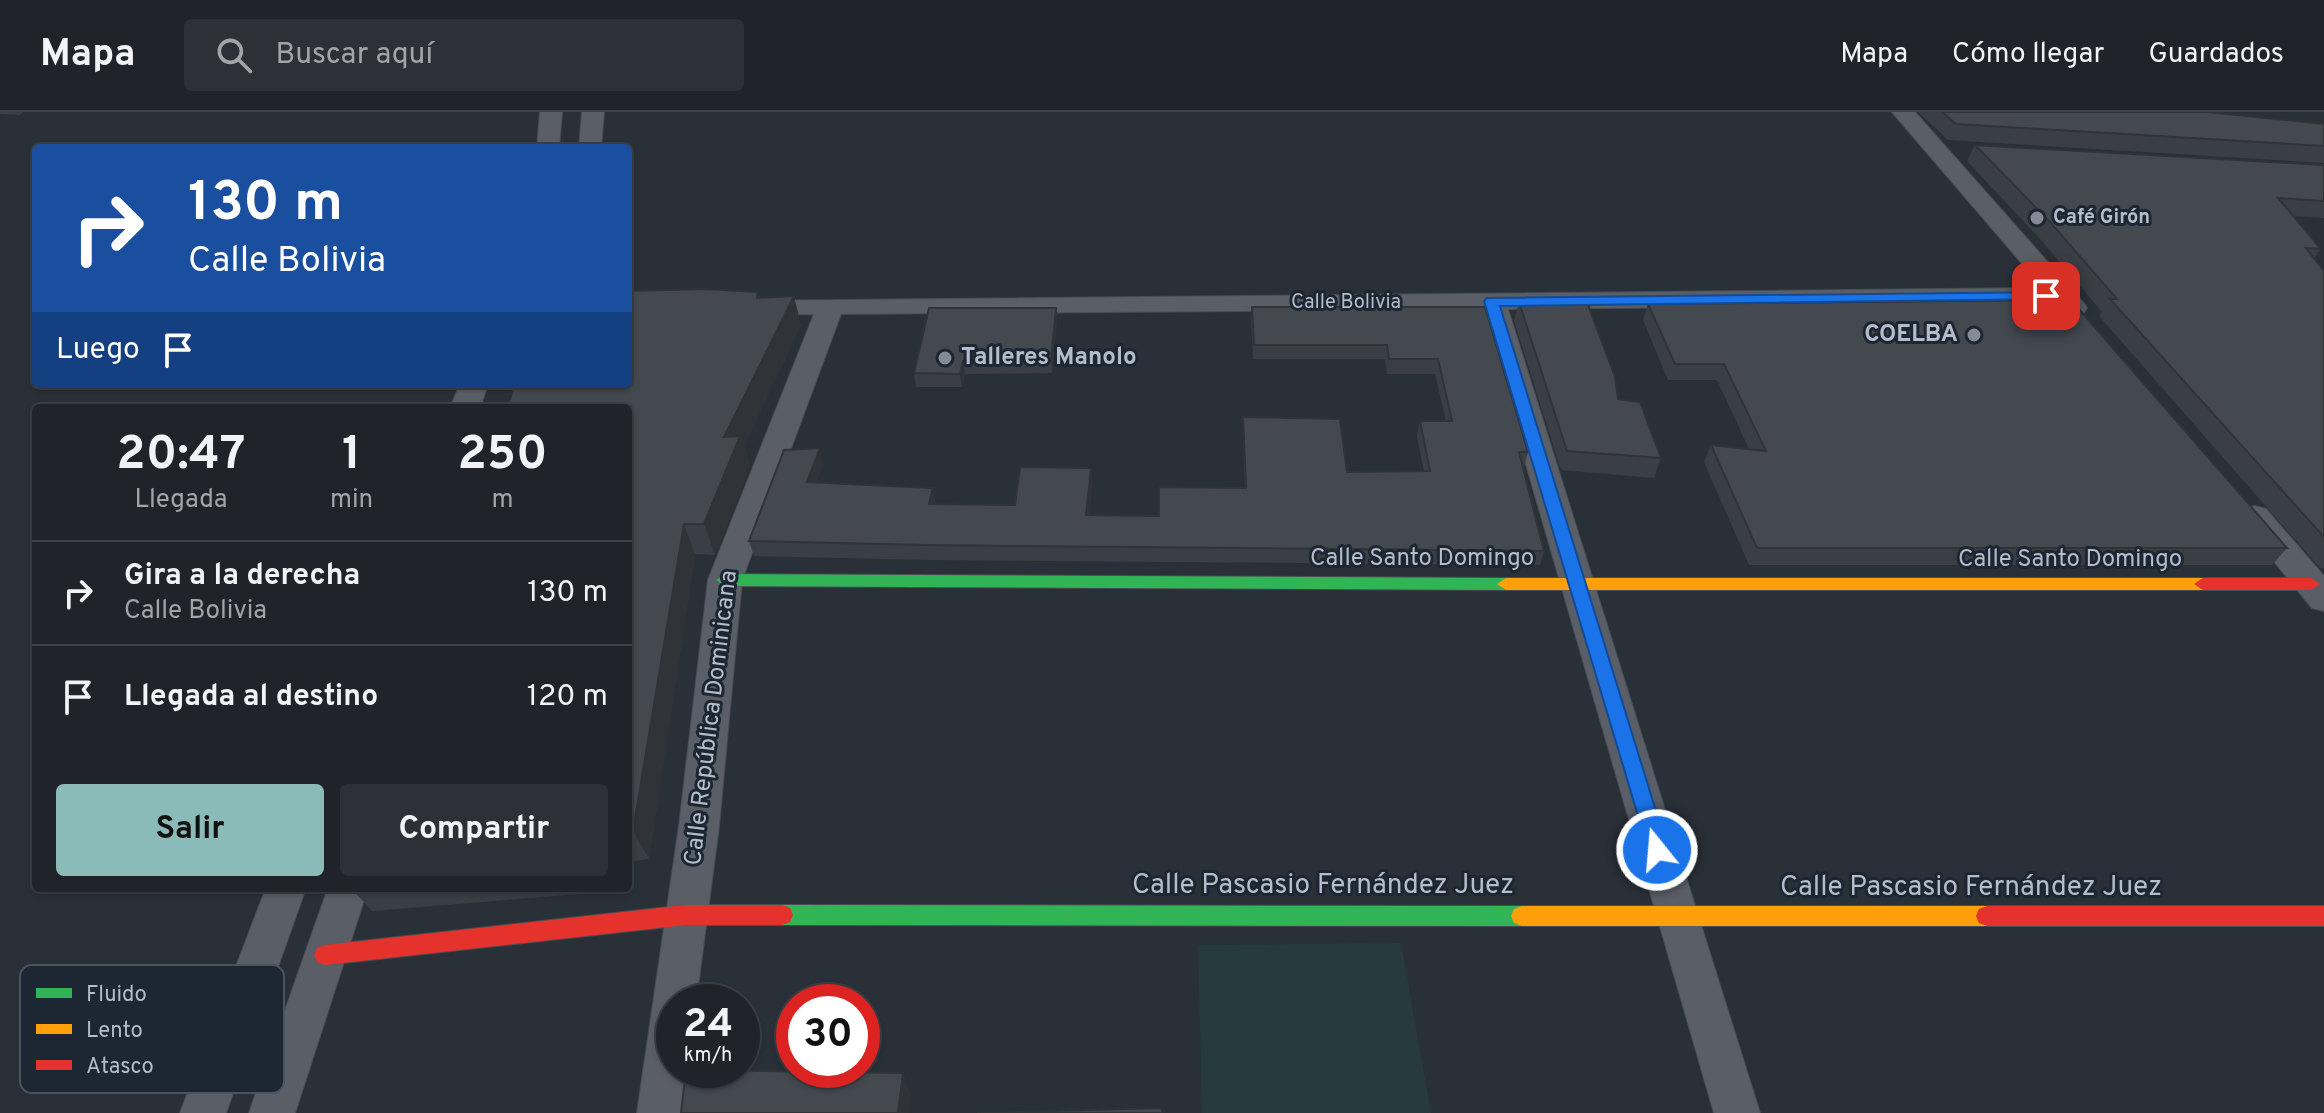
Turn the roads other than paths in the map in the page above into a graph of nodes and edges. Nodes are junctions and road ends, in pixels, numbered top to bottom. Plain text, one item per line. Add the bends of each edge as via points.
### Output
1 (551, 112) edge
2 (593, 112) edge
3 (1903, 112) edge
4 (548, 144) edge
5 (590, 144) edge
6 (1935, 149) junction
7 (1964, 151) edge
8 (2064, 296) junction
9 (1492, 301) junction
10 (721, 306) edge
11 (830, 307) junction
12 (2095, 332) edge
13 (2239, 500) edge
14 (725, 580) junction
15 (1577, 583) junction
16 (2318, 592) edge
17 (285, 892) edge
18 (347, 892) edge
19 (686, 915) junction
20 (1677, 916) junction
21 (2324, 916) edge
22 (325, 955) junction
23 (258, 965) edge
24 (677, 984) edge
25 (284, 1077) edge
26 (663, 1088) edge
27 (210, 1093) edge
28 (279, 1093) edge
29 (203, 1113) edge
30 (272, 1113) edge
31 (660, 1113) edge
32 (1737, 1113) edge

1 - 4 street
2 - 5 street
3 - 6 street
6 - 7 street
6 - 8 street
8 - 9 street, Calle Bolivia
8 - 12 street
9 - 11 street, Calle Bolivia
9 - 15 street
10 - 11 street, Calle Bolivia
11 - 14 street, Calle República Dominicana
13 - 16 street
14 - 15 street, Calle Santo Domingo
14 - 19 street, Calle República Dominicana
15 - 16 street, Calle Santo Domingo
15 - 20 street
17 - 23 street
18 - 22 street
19 - 20 street, Calle Pascasio Fernández Juez
19 - 22 street, Calle Pascasio Fernández Juez
19 - 24 street, Calle República Dominicana
20 - 21 street, Calle Pascasio Fernández Juez
20 - 32 street
22 - 25 street
26 - 31 street, Calle República Dominicana
27 - 29 street
28 - 30 street

